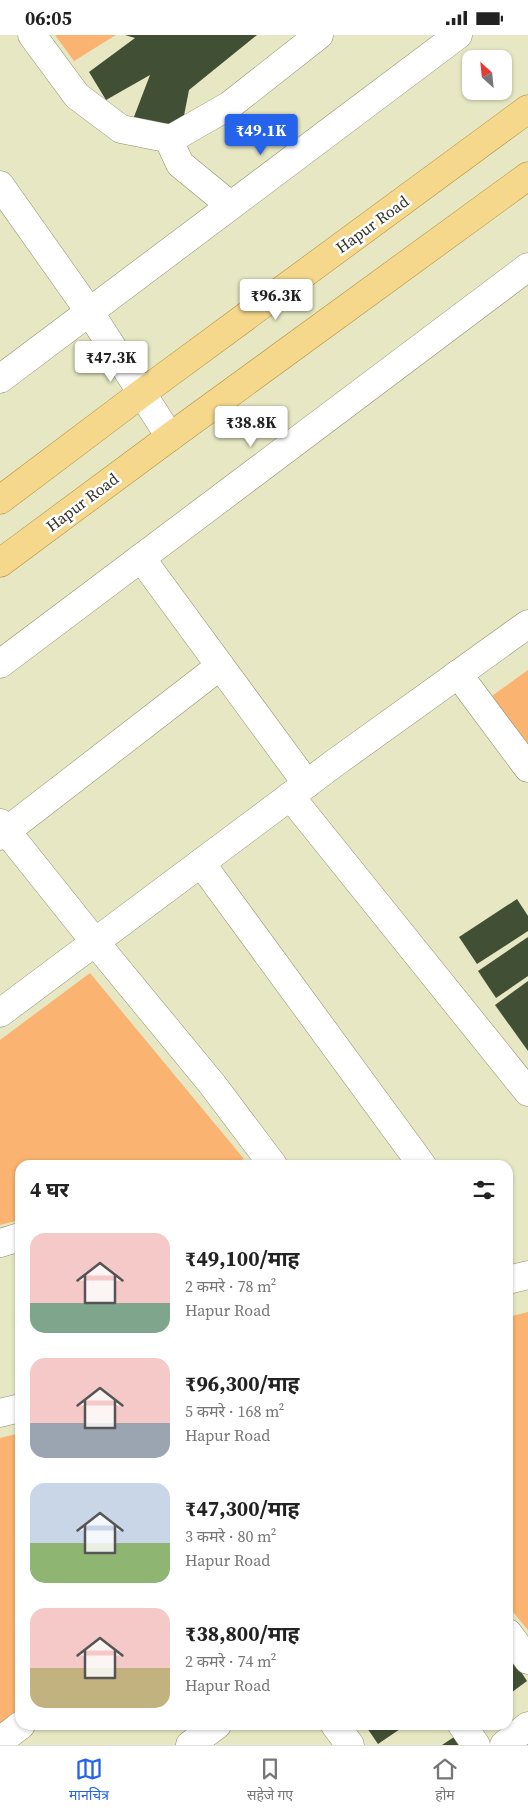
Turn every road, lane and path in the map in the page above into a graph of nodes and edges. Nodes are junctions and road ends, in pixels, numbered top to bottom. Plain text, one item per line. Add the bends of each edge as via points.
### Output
1 (32, 35) edge
2 (319, 35) edge
3 (458, 35) edge
4 (528, 109) edge
5 (168, 139) junction
6 (528, 175) edge
7 (0, 185) edge
8 (230, 205) junction
9 (528, 267) edge
10 (93, 318) junction
11 (0, 379) edge
12 (142, 393) junction
13 (170, 437) junction
14 (0, 500) edge
15 (141, 558) junction
16 (0, 563) edge
17 (528, 624) edge
18 (0, 664) edge
19 (220, 666) junction
20 (458, 674) junction
21 (528, 768) edge
22 (299, 790) junction
23 (2, 830) edge
24 (201, 863) junction
25 (94, 942) junction
26 (0, 1013) edge
27 (528, 1092) edge
28 (269, 1160) edge
29 (418, 1160) edge
30 (15, 1238) edge
31 (0, 1243) edge
32 (528, 1275) edge
33 (513, 1279) edge
34 (15, 1409) edge
35 (0, 1413) edge
36 (528, 1726) edge
37 (15, 1730) edge
38 (211, 1730) edge
39 (339, 1730) edge
40 (466, 1730) edge
41 (0, 1741) edge
42 (190, 1745) edge
43 (350, 1745) edge
44 (476, 1745) edge
45 (504, 1745) edge

1 - 5 street via 77,96 121,129
2 - 5 street via 230,105
3 - 8 street
4 - 12 main road, Hapur Road
5 - 8 street via 180,163
6 - 13 main road, Hapur Road
7 - 10 street
8 - 10 street
9 - 15 street
10 - 11 street
10 - 12 street
12 - 13 street
12 - 14 main road, Hapur Road
13 - 16 main road, Hapur Road
15 - 18 street
15 - 19 street
17 - 20 street
19 - 22 street
19 - 23 street
20 - 21 street
20 - 22 street
22 - 24 street
22 - 27 street
23 - 25 street
24 - 25 street
24 - 29 street
25 - 26 street
25 - 28 street via 212,1084
30 - 31 street
32 - 33 street
34 - 35 street
36 - 45 street
37 - 41 street
38 - 42 street
39 - 43 street
40 - 44 street

